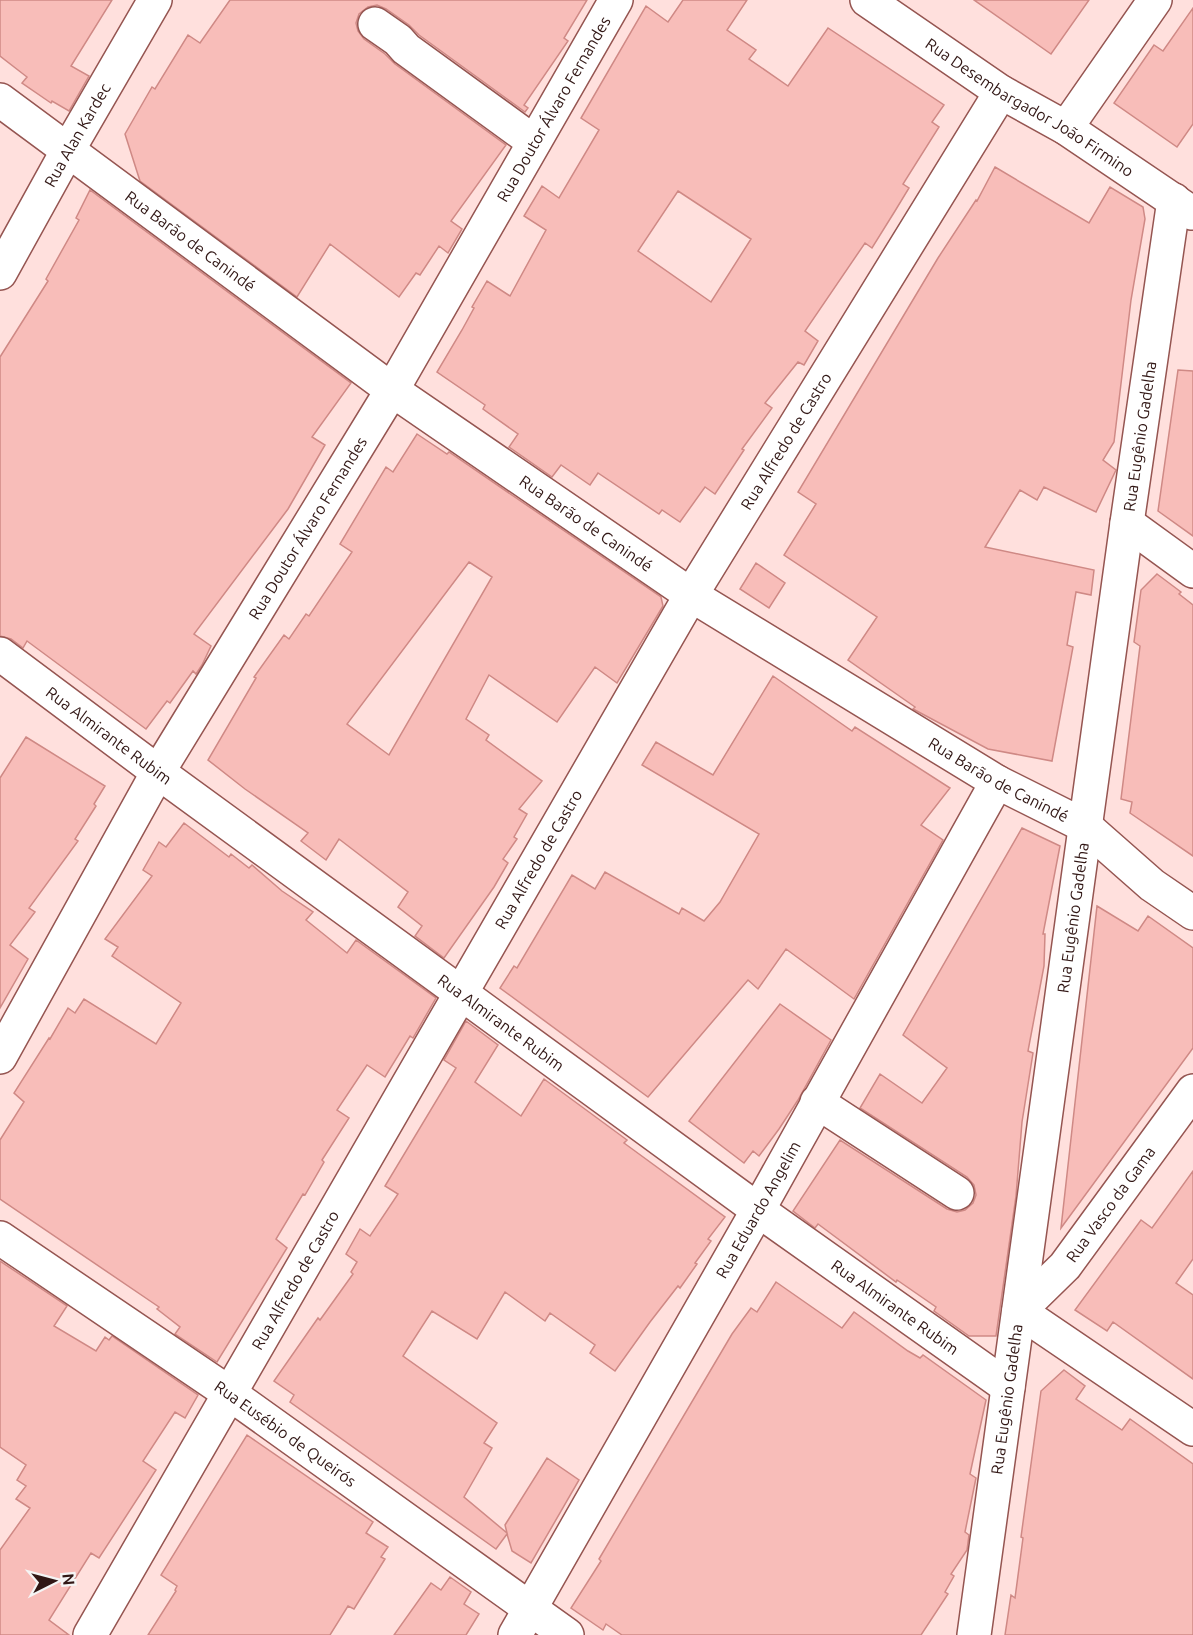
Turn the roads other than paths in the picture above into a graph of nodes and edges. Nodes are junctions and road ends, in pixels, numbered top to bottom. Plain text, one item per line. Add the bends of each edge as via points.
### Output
1 (155, 0) edge
2 (616, 0) edge
3 (867, 0) edge
4 (1155, 0) edge
5 (375, 24) dead end
6 (1001, 92) junction
7 (0, 100) edge
8 (1066, 128) junction
9 (534, 142) junction
10 (68, 150) junction
11 (1183, 207) edge
12 (0, 273) edge
13 (392, 390) junction
14 (1127, 523) junction
15 (1193, 571) edge
16 (691, 595) junction
17 (0, 654) edge
18 (158, 772) junction
19 (997, 782) junction
20 (1085, 826) junction
21 (1193, 913) edge
22 (460, 992) junction
23 (0, 1057) edge
24 (1193, 1091) edge
25 (818, 1102) junction
26 (957, 1193) dead end
27 (758, 1210) junction
28 (0, 1238) edge
29 (1019, 1311) junction
30 (1008, 1387) junction
31 (229, 1393) junction
32 (1193, 1429) edge
33 (523, 1622) edge
34 (971, 1627) edge
35 (90, 1635) edge
36 (567, 1635) edge

1 - 10 street, Rua Alan Kardec
2 - 9 street, Rua Doutor Álvaro Fernandes
3 - 6 street, Rua Desembargador João Firmino
4 - 8 street
5 - 9 street
6 - 8 street, Rua Desembargador João Firmino
6 - 16 street, Rua Alfredo de Castro
7 - 10 street, Rua Barão de Canindé
8 - 11 street, Rua Desembargador João Firmino
9 - 13 street, Rua Doutor Álvaro Fernandes
10 - 12 street, Rua Alan Kardec
10 - 13 street, Rua Barão de Canindé
11 - 14 street, Rua Eugênio Gadelha
13 - 16 street, Rua Barão de Canindé
13 - 18 street, Rua Doutor Álvaro Fernandes
14 - 15 street
14 - 20 street, Rua Eugênio Gadelha
16 - 19 street, Rua Barão de Canindé
16 - 22 street, Rua Alfredo de Castro
17 - 18 street, Rua Almirante Rubim
18 - 22 street, Rua Almirante Rubim
18 - 23 street, Rua Doutor Álvaro Fernandes
19 - 20 street, Rua Barão de Canindé
19 - 25 street, Rua Eduardo Angelim
20 - 21 street, Rua Barão de Canindé via 1152,885
20 - 29 street, Rua Eugênio Gadelha
22 - 27 street, Rua Almirante Rubim
22 - 31 street, Rua Alfredo de Castro
24 - 29 street, Rua Vasco da Gama via 1065,1266
25 - 26 street
25 - 27 street, Rua Eduardo Angelim
27 - 30 street, Rua Almirante Rubim
27 - 33 street, Rua Eduardo Angelim
28 - 31 street, Rua Eusébio de Queirós
29 - 30 street, Rua Eugênio Gadelha
29 - 32 street
30 - 34 street, Rua Eugênio Gadelha
31 - 33 street, Rua Eusébio de Queirós
31 - 35 street, Rua Alfredo de Castro
33 - 36 street, Rua Eusébio de Queirós

